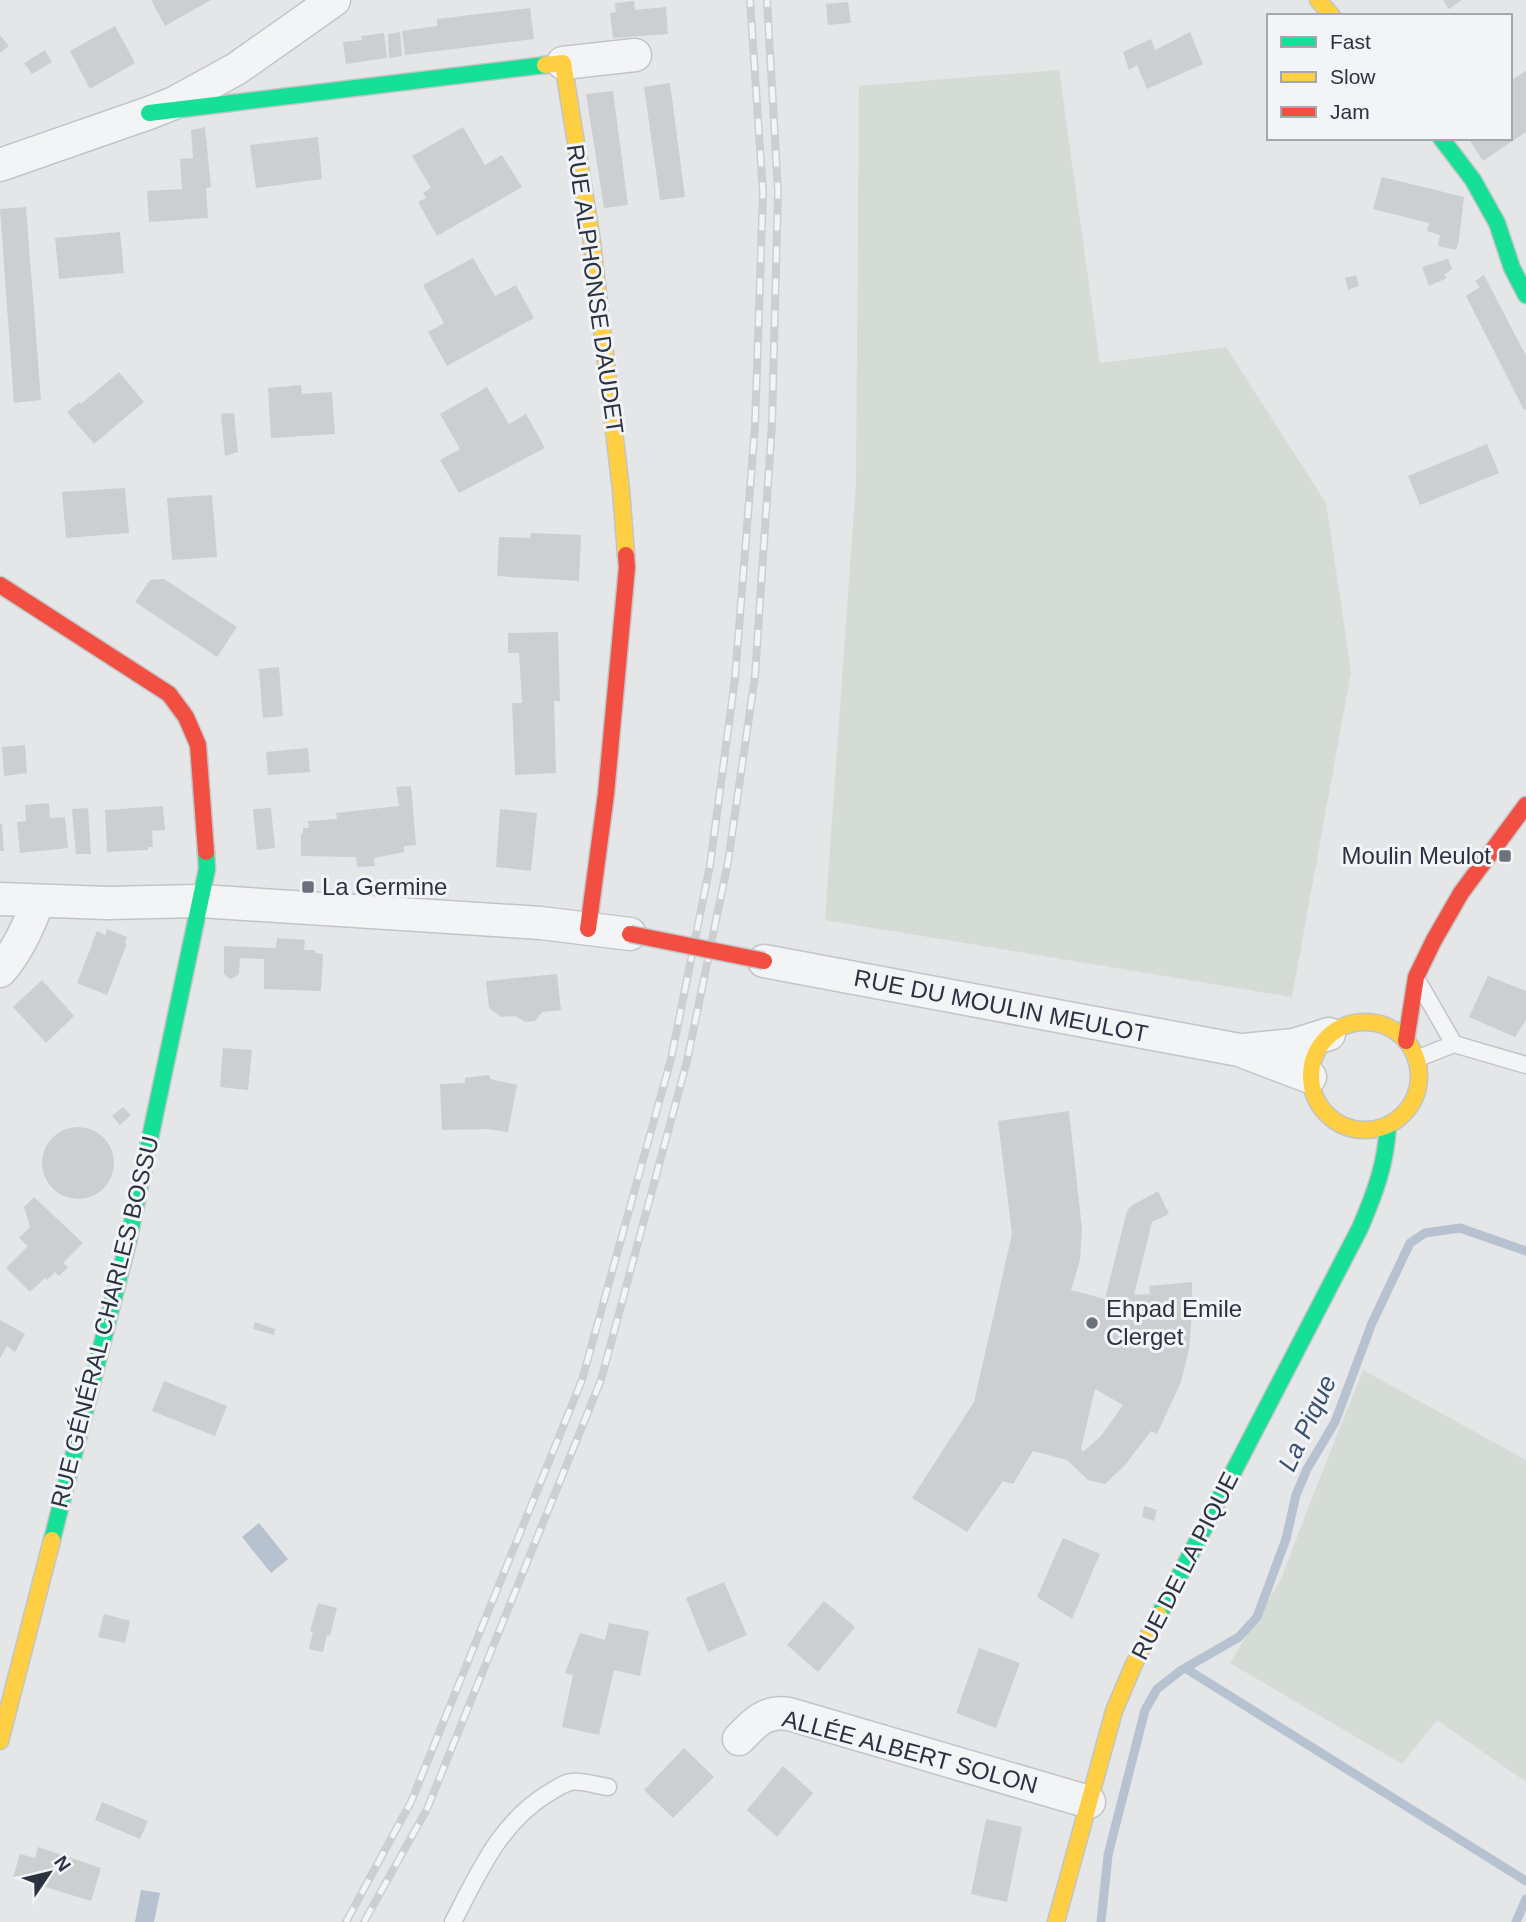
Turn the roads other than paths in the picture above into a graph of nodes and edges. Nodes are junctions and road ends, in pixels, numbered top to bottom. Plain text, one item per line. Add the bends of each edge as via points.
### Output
1 (334, 0) edge
2 (1318, 0) edge
3 (1330, 14) edge
4 (635, 55) dead end
5 (563, 63) junction
6 (149, 113) junction
7 (1443, 140) edge
8 (0, 165) edge
9 (1526, 295) edge
10 (0, 585) edge
11 (1526, 805) edge
12 (0, 899) edge
13 (38, 901) junction
14 (200, 901) junction
15 (588, 929) junction
16 (630, 934) joint
17 (764, 961) joint
18 (0, 971) edge
19 (1416, 977) junction
20 (1368, 1021) junction
21 (1329, 1034) junction
22 (1406, 1041) junction
23 (1454, 1044) junction
24 (1239, 1050) junction
25 (1416, 1059) junction
26 (1526, 1065) edge
27 (1310, 1077) junction
28 (1388, 1125) junction
29 (1342, 1126) junction
30 (1352, 1146) dead end
31 (1359, 1180) dead end
32 (1360, 1228) junction
33 (739, 1739) dead end
34 (0, 1741) edge
35 (608, 1787) dead end
36 (1089, 1801) junction
37 (453, 1922) edge
38 (1056, 1922) edge

1 - 6 street via 218,80
2 - 3 street
4 - 5 street
5 - 6 street
5 - 15 street, RUE ALPHONSE DAUDET via 591,235 627,567
6 - 8 street
7 - 9 street via 1473,180 1497,223
10 - 14 street, RUE GÉNÉRAL CHARLES BOSSU via 169,694 186,717 198,745 207,869
11 - 19 street via 1461,893
12 - 13 street
13 - 14 street
13 - 18 street via 29,926
14 - 15 street
14 - 34 street, RUE GÉNÉRAL CHARLES BOSSU via 128,1242
15 - 16 street
16 - 17 street, bridge
17 - 24 street, RUE DU MOULIN MEULOT
19 - 20 street
19 - 22 street
19 - 23 lane
20 - 21 street
20 - 22 street via 1396,1031
21 - 24 street, RUE DU MOULIN MEULOT via 1294,1045
21 - 27 street via 1318,1047
22 - 25 street
23 - 25 lane
23 - 26 lane
24 - 27 street, RUE DU MOULIN MEULOT
25 - 28 street via 1418,1090 1412,1105
27 - 29 street via 1319,1106
28 - 29 street via 1373,1130
28 - 32 street, RUE DE LA PIQUE via 1377,1189
29 - 30 street
31 - 32 street, RUE DE LA PIQUE
32 - 36 street, RUE DE LA PIQUE via 1134,1664 1114,1711
33 - 36 street, ALLÉE ALBERT SOLON via 762,1717 779,1712
35 - 37 lane via 571,1781 524,1811 492,1847
36 - 38 street, RUE DE LA PIQUE

